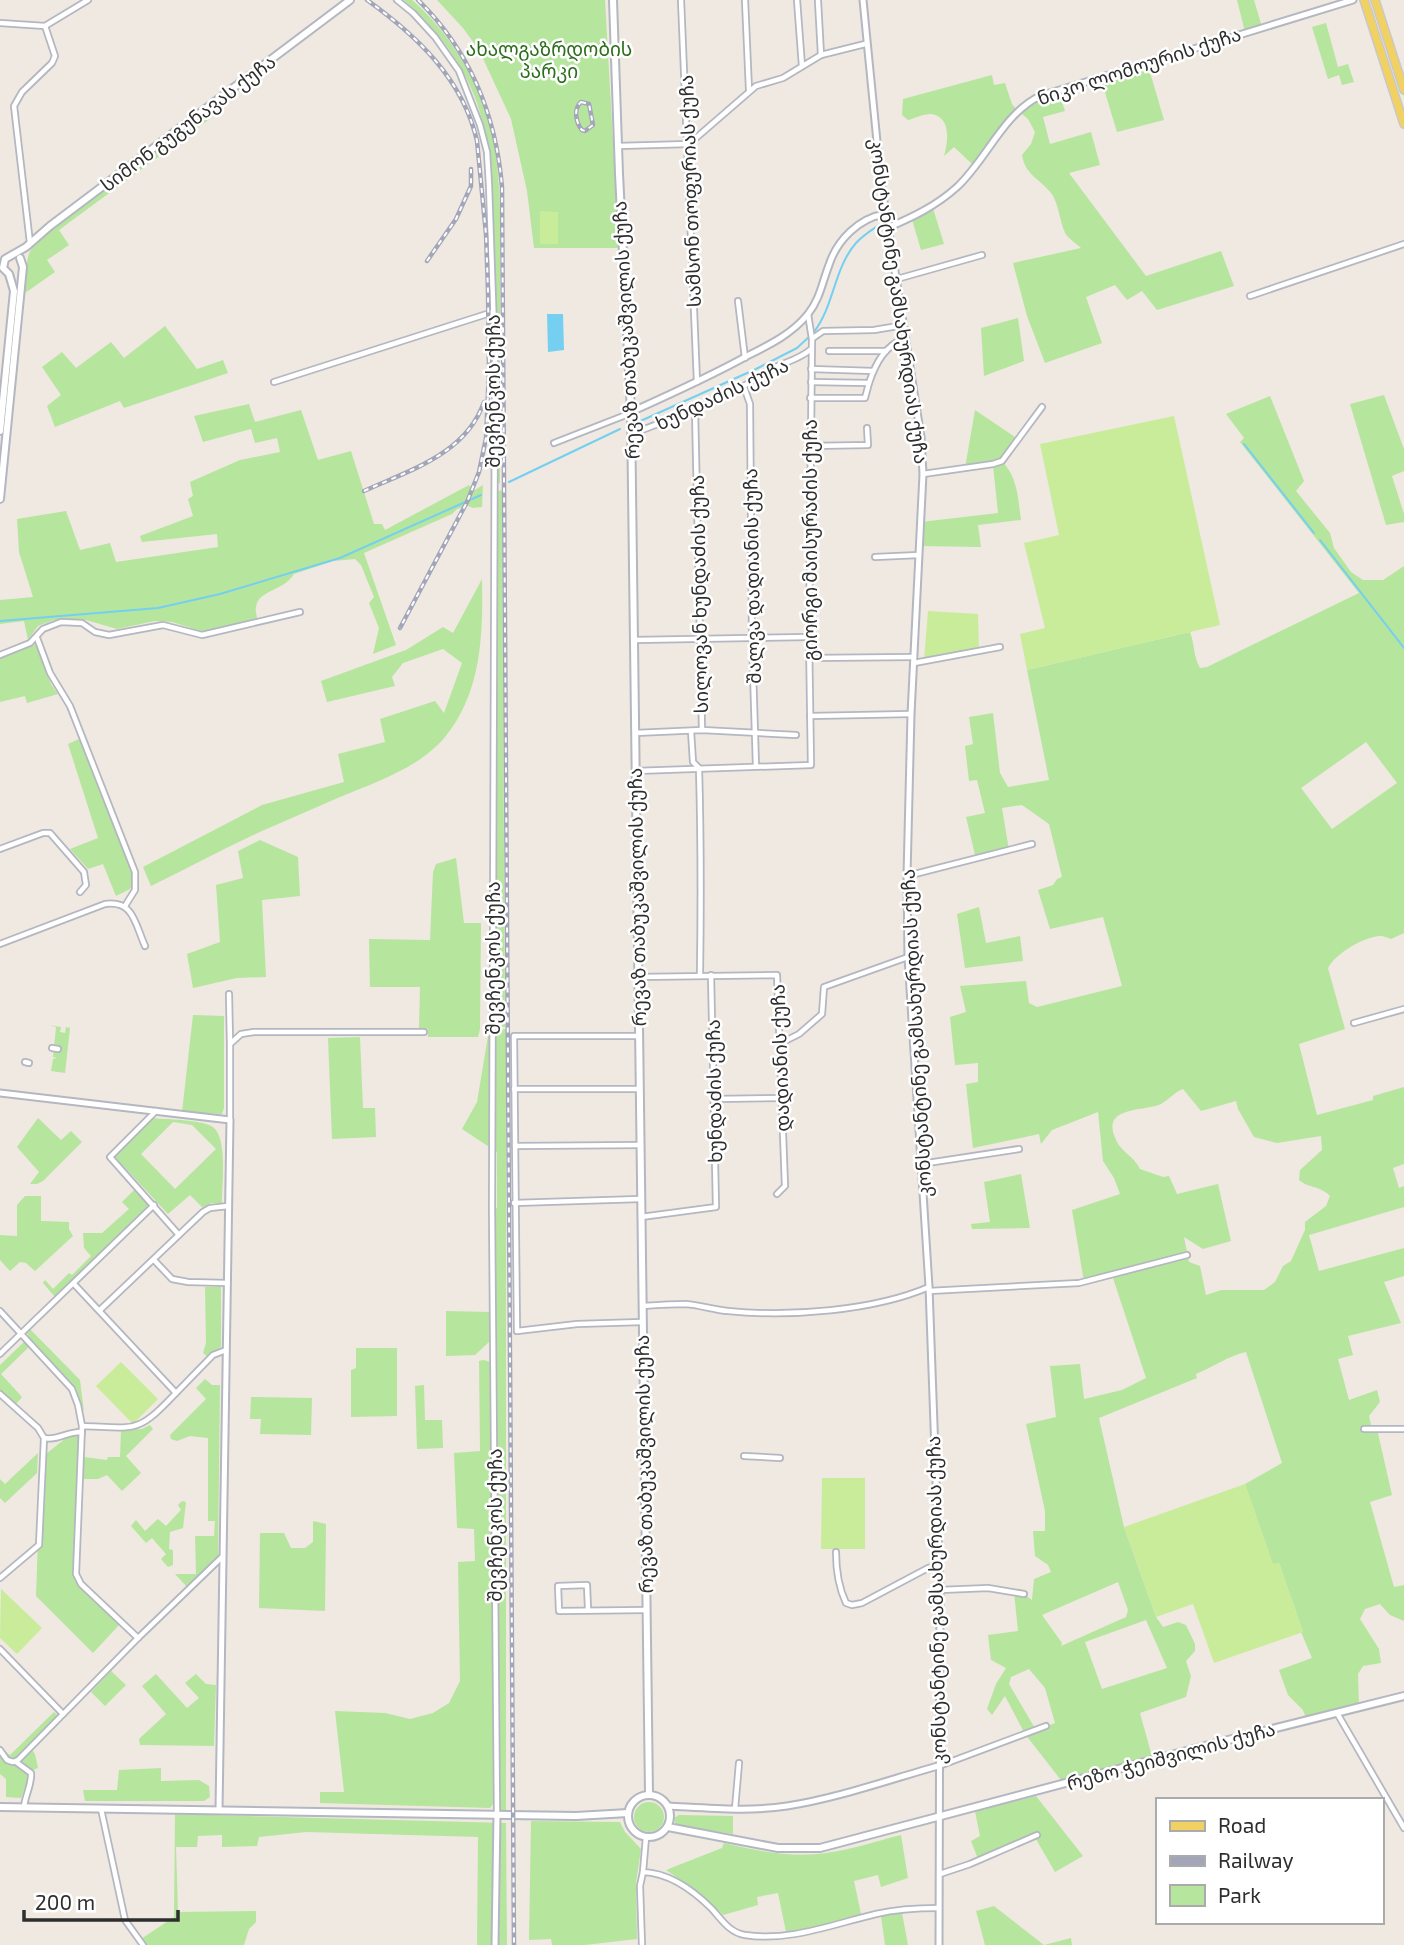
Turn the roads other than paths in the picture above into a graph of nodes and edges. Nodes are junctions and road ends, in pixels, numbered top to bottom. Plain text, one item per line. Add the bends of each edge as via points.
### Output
1 (88, 0) edge
2 (350, 0) edge
3 (397, 0) edge
4 (613, 0) edge
5 (681, 0) edge
6 (745, 0) edge
7 (797, 0) edge
8 (863, 0) edge
9 (1353, 0) edge
10 (1364, 0) edge
11 (1375, 0) edge
12 (818, 1) edge
13 (0, 23) edge
14 (45, 26) junction
15 (865, 44) junction
16 (821, 55) junction
17 (802, 66) junction
18 (749, 90) junction
19 (1404, 90) edge
20 (1404, 124) edge
21 (689, 144) junction
22 (618, 146) junction
23 (885, 214) junction
24 (887, 228) junction
25 (1404, 244) edge
26 (28, 245) junction
27 (982, 255) dead end
28 (20, 258) junction
29 (5, 259) edge
30 (22, 271) junction
31 (5, 273) edge
32 (897, 279) junction
33 (1250, 296) dead end
34 (738, 301) dead end
35 (493, 312) junction
36 (808, 314) junction
37 (904, 325) junction
38 (906, 337) junction
39 (812, 339) junction
40 (811, 349) junction
41 (829, 351) dead end
42 (886, 351) junction
43 (744, 358) junction
44 (811, 369) junction
45 (873, 371) junction
46 (274, 382) dead end
47 (697, 382) junction
48 (811, 382) junction
49 (869, 383) junction
50 (744, 387) junction
51 (810, 398) junction
52 (1042, 407) dead end
53 (695, 409) junction
54 (631, 412) junction
55 (867, 428) dead end
56 (0, 431) edge
57 (632, 434) junction
58 (554, 443) dead end
59 (810, 446) junction
60 (923, 474) junction
61 (0, 499) edge
62 (919, 555) junction
63 (875, 557) dead end
64 (300, 612) dead end
65 (809, 637) junction
66 (37, 638) junction
67 (701, 639) junction
68 (752, 639) junction
69 (634, 640) junction
70 (1000, 647) dead end
71 (0, 655) edge
72 (809, 659) junction
73 (914, 660) junction
74 (911, 713) junction
75 (810, 716) junction
76 (702, 730) junction
77 (691, 731) junction
78 (635, 733) junction
79 (754, 734) junction
80 (796, 734) dead end
81 (756, 766) junction
82 (699, 768) junction
83 (635, 771) junction
84 (1031, 844) dead end
85 (0, 849) edge
86 (907, 876) junction
87 (80, 892) dead end
88 (125, 906) junction
89 (0, 944) edge
90 (145, 946) dead end
91 (908, 957) junction
92 (700, 975) junction
93 (711, 975) junction
94 (638, 977) junction
95 (229, 994) dead end
96 (1404, 1009) edge
97 (1354, 1023) dead end
98 (424, 1032) dead end
99 (638, 1035) junction
100 (230, 1044) junction
101 (779, 1044) junction
102 (514, 1089) junction
103 (639, 1089) junction
104 (0, 1093) edge
105 (781, 1098) junction
106 (714, 1099) junction
107 (156, 1111) junction
108 (230, 1120) junction
109 (640, 1145) junction
110 (514, 1146) junction
111 (1019, 1149) dead end
112 (921, 1164) junction
113 (777, 1194) dead end
114 (640, 1199) junction
115 (514, 1203) junction
116 (154, 1205) junction
117 (228, 1206) junction
118 (640, 1217) junction
119 (179, 1235) junction
120 (1187, 1255) dead end
121 (155, 1260) junction
122 (227, 1283) junction
123 (74, 1284) junction
124 (929, 1289) junction
125 (642, 1306) junction
126 (100, 1310) junction
127 (0, 1311) edge
128 (642, 1322) junction
129 (22, 1334) junction
130 (226, 1350) junction
131 (0, 1354) edge
132 (176, 1393) junction
133 (0, 1394) edge
134 (82, 1429) junction
135 (1364, 1429) dead end
136 (1404, 1429) edge
137 (44, 1438) junction
138 (744, 1456) dead end
139 (780, 1458) dead end
140 (836, 1552) dead end
141 (223, 1556) junction
142 (939, 1566) junction
143 (0, 1578) edge
144 (940, 1590) junction
145 (1024, 1594) dead end
146 (588, 1609) junction
147 (646, 1609) junction
148 (138, 1638) junction
149 (0, 1648) edge
150 (1404, 1696) edge
151 (1337, 1713) junction
152 (63, 1714) junction
153 (1046, 1727) dead end
154 (0, 1750) edge
155 (16, 1762) junction
156 (739, 1763) dead end
157 (938, 1766) junction
158 (649, 1794) junction
159 (668, 1806) junction
160 (0, 1807) edge
161 (24, 1807) junction
162 (101, 1808) junction
163 (735, 1809) junction
164 (219, 1810) junction
165 (497, 1814) junction
166 (628, 1814) junction
167 (938, 1818) junction
168 (668, 1827) junction
169 (1404, 1828) edge
170 (1037, 1835) dead end
171 (646, 1837) junction
172 (643, 1872) junction
173 (940, 1874) junction
174 (939, 1908) junction
175 (143, 1945) edge
176 (495, 1945) edge
177 (642, 1945) edge
178 (939, 1945) edge

1 - 14 street
2 - 26 main road, სიმონ გუგუნავას ქუჩა
3 - 35 street, შევჩენკოს ქუჩა via 447,52 475,108 487,152
4 - 22 main road, რევაზ თაბუკაშვილის ქუჩა
5 - 21 street, სამსონ თოფურიას ქუჩა
6 - 18 street
7 - 17 street
8 - 15 street, კონსტანტინე გამსახურდიას ქუჩა
9 - 24 street, ნიკო ლომოურის ქუჩა via 1034,99 1015,115 957,186 928,209
10 - 20 main road
11 - 19 main road
12 - 16 street
13 - 14 street
14 - 26 street via 55,56 14,106
15 - 16 street
15 - 23 street, კონსტანტინე გამსახურდიას ქუჩა
16 - 17 street
17 - 18 street
18 - 21 street
21 - 22 street
21 - 47 street, სამსონ თოფურიას ქუჩა
22 - 54 main road, რევაზ თაბუკაშვილის ქუჩა
23 - 24 street, კონსტანტინე გამსახურდიას ქუჩა
23 - 36 street via 864,221 843,240 829,265 821,295
24 - 32 street, კონსტანტინე გამსახურდიას ქუჩა
25 - 33 street
26 - 28 main road, სიმონ გუგუნავას ქუჩა
26 - 29 main road, სიმონ გუგუნავას ქუჩა
27 - 32 street
28 - 29 main road
28 - 30 main road
29 - 31 main road
30 - 31 main road
30 - 61 main road
31 - 56 main road via 14,291
32 - 37 street, კონსტანტინე გამსახურდიას ქუჩა
34 - 43 street
35 - 46 street
35 - 165 street, შევჩენკოს ქუჩა
36 - 39 street, გიორგი მაისურაძის ქუჩა
36 - 43 street via 785,335
37 - 38 street, კონსტანტინე გამსახურდიას ქუჩა
37 - 39 street via 874,331 823,331
38 - 42 street
38 - 60 street, კონსტანტინე გამსახურდიას ქუჩა
39 - 40 street, გიორგი მაისურაძის ქუჩა
40 - 44 street, გიორგი მაისურაძის ქუჩა
40 - 50 street, ხუნდაძის ქუჩა
41 - 42 street
42 - 45 street
43 - 47 street
44 - 45 street
44 - 48 street, გიორგი მაისურაძის ქუჩა
45 - 49 street
47 - 54 street
48 - 49 street
48 - 51 street, გიორგი მაისურაძის ქუჩა
49 - 51 street via 865,398
50 - 53 street, ხუნდაძის ქუჩა
50 - 68 street, შალვა დადიანის ქუჩა via 750,404
51 - 59 street, გიორგი მაისურაძის ქუჩა
52 - 60 street via 1002,461
53 - 57 street, ხუნდაძის ქუჩა
53 - 67 street, სილოვან ხუნდაძის ქუჩა
54 - 57 main road, რევაზ თაბუკაშვილის ქუჩა
54 - 58 street
55 - 59 street via 868,445
57 - 69 main road, რევაზ თაბუკაშვილის ქუჩა
59 - 65 street, გიორგი მაისურაძის ქუჩა
60 - 62 street, კონსტანტინე გამსახურდიას ქუჩა
62 - 63 street
62 - 73 street, კონსტანტინე გამსახურდიას ქუჩა
64 - 66 street via 202,635 163,625 108,635 82,623 61,622 43,629
65 - 68 street
65 - 72 street, გიორგი მაისურაძის ქუჩა
66 - 71 street
66 - 88 street via 135,872 135,890
67 - 68 street
67 - 69 street
67 - 76 street, სილოვან ხუნდაძის ქუჩა
68 - 79 street, შალვა დადიანის ქუჩა
69 - 78 main road, რევაზ თაბუკაშვილის ქუჩა
70 - 73 street
72 - 73 street
72 - 75 street, გიორგი მაისურაძის ქუჩა
73 - 74 street, კონსტანტინე გამსახურდიას ქუჩა
74 - 75 street
74 - 86 street, კონსტანტინე გამსახურდიას ქუჩა
75 - 81 street, გიორგი მაისურაძის ქუჩა via 810,765
76 - 77 street, სილოვან ხუნდაძის ქუჩა
76 - 79 street
77 - 78 street
77 - 82 street, სილოვან ხუნდაძის ქუჩა via 693,762
78 - 83 main road, რევაზ თაბუკაშვილის ქუჩა
79 - 80 street
79 - 81 street, შალვა დადიანის ქუჩა
81 - 82 street
82 - 83 street
82 - 92 street, სილოვან ხუნდაძის ქუჩა
83 - 94 main road, რევაზ თაბუკაშვილის ქუჩა
84 - 86 street
85 - 87 street via 50,833 85,872 86,885
86 - 91 street, კონსტანტინე გამსახურდიას ქუჩა
88 - 89 street via 105,904
88 - 90 street
91 - 101 street via 824,987 822,1014
91 - 112 street, კონსტანტინე გამსახურდიას ქუჩა
92 - 93 street, დადიანის ქუჩა
92 - 94 street, დადიანის ქუჩა
93 - 101 street, დადიანის ქუჩა via 777,975
93 - 106 street, ხუნდაძის ქუჩა
94 - 99 main road, რევაზ თაბუკაშვილის ქუჩა
95 - 100 street
96 - 97 street
98 - 100 street via 254,1032 241,1034
99 - 102 street via 514,1036
99 - 103 main road, რევაზ თაბუკაშვილის ქუჩა
100 - 108 street
101 - 105 street, დადიანის ქუჩა
102 - 103 street
102 - 110 street
103 - 109 main road, რევაზ თაბუკაშვილის ქუჩა
104 - 107 street
105 - 106 street
105 - 113 street, დადიანის ქუჩა via 785,1186
106 - 118 street, ხუნდაძის ქუჩა via 716,1207
107 - 108 street
107 - 116 street via 110,1157
108 - 117 street
109 - 110 street
109 - 114 main road, რევაზ თაბუკაშვილის ქუჩა
110 - 115 street
111 - 112 street
112 - 124 street, კონსტანტინე გამსახურდიას ქუჩა
114 - 115 street
114 - 118 main road, რევაზ თაბუკაშვილის ქუჩა
115 - 128 street via 516,1332
116 - 119 street
116 - 123 street
117 - 119 street via 203,1212
117 - 122 street
118 - 125 main road, რევაზ თაბუკაშვილის ქუჩა
119 - 121 street
120 - 124 street via 1079,1283
121 - 122 street via 178,1281
121 - 126 street
122 - 130 street
123 - 126 street
123 - 129 street
124 - 125 street via 859,1307 785,1312 728,1311 687,1304
124 - 142 street, კონსტანტინე გამსახურდიას ქუჩა
125 - 128 main road, რევაზ თაბუკაშვილის ქუჩა
126 - 132 street
127 - 129 street
128 - 147 main road, რევაზ თაბუკაშვილის ქუჩა
129 - 131 street
129 - 134 street via 72,1389
130 - 132 street via 214,1355
130 - 141 street
132 - 134 street via 139,1426
133 - 137 street
134 - 137 street
134 - 148 street via 76,1574
135 - 136 street
137 - 143 street via 39,1545
138 - 139 street
140 - 142 street via 841,1592 852,1605
141 - 148 street
141 - 164 street
142 - 144 street, კონსტანტინე გამსახურდიას ქუჩა
144 - 145 street via 988,1588
144 - 157 street, კონსტანტინე გამსახურდიას ქუჩა
146 - 146 street via 587,1585 558,1586 559,1611
146 - 147 street
147 - 158 main road, რევაზ თაბუკაშვილის ქუჩა
148 - 152 street
149 - 152 street
150 - 151 main road, რეზო ჭეიშვილის ქუჩა
151 - 167 main road, რეზო ჭეიშვილის ქუჩა
151 - 169 street
152 - 155 street
153 - 157 street
154 - 155 street via 7,1760
155 - 161 street via 31,1773
156 - 163 street
157 - 163 street via 824,1799
157 - 167 street, კონსტანტინე გამსახურდიას ქუჩა
158 - 159 main road
158 - 166 main road via 637,1798
159 - 163 street
159 - 168 main road
160 - 161 main road
161 - 162 main road
162 - 164 main road
162 - 175 street via 125,1920
164 - 165 main road
165 - 166 main road
165 - 176 street, შევჩენკოს ქუჩა
166 - 171 main road via 630,1826
167 - 168 main road, რეზო ჭეიშვილის ქუჩა via 803,1850
167 - 173 street, კონსტანტინე გამსახურდიას ქუჩა
168 - 171 main road via 658,1836
170 - 173 street
171 - 172 street
172 - 174 street via 662,1874 695,1894 733,1931 751,1936 790,1934 884,1912
172 - 177 street
173 - 174 street, კონსტანტინე გამსახურდიას ქუჩა
174 - 178 street, კონსტანტინე გამსახურდიას ქუჩა

